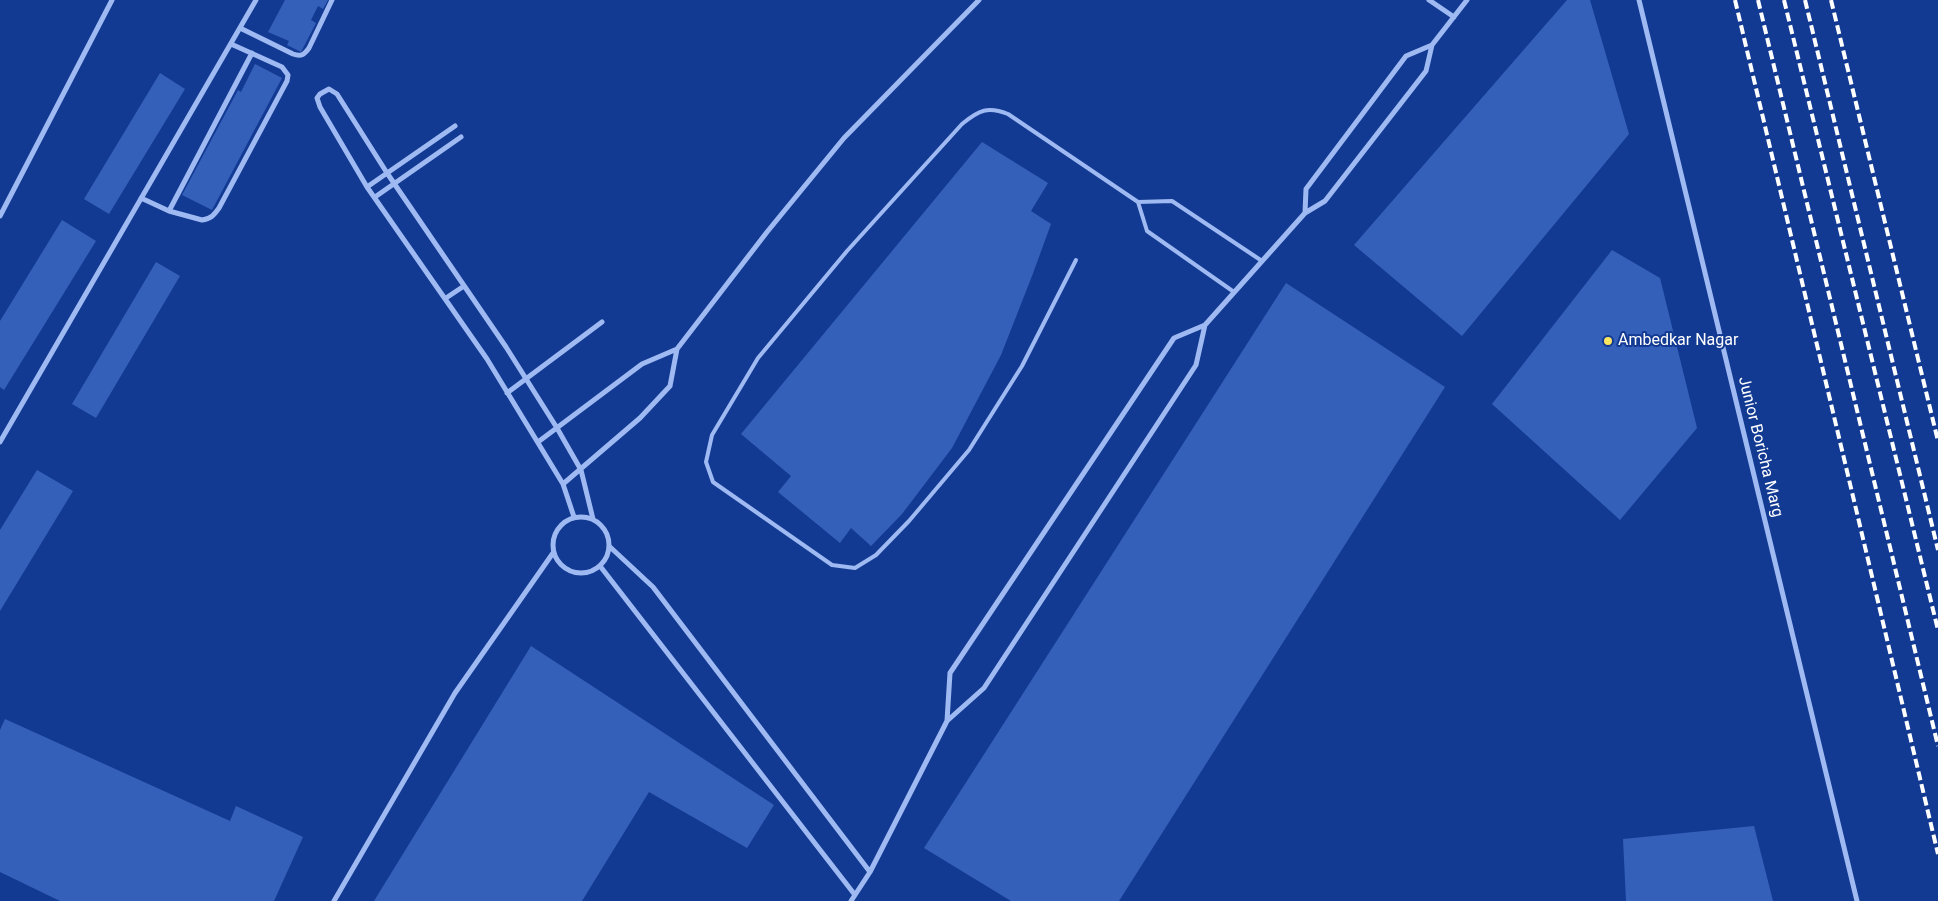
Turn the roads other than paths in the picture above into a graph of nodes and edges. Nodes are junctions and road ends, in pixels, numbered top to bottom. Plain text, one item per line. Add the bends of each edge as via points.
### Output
1 (112, 0) edge
2 (256, 0) edge
3 (332, 0) edge
4 (979, 0) edge
5 (1429, 0) edge
6 (1467, 0) edge
7 (1639, 0) edge
8 (1454, 17) junction
9 (240, 28) junction
10 (231, 44) junction
11 (1432, 45) junction
12 (252, 52) junction
13 (455, 126) dead end
14 (461, 136) dead end
15 (387, 173) junction
16 (394, 183) junction
17 (367, 187) junction
18 (375, 197) junction
19 (141, 198) junction
20 (1138, 202) junction
21 (169, 211) junction
22 (1305, 213) junction
23 (0, 216) edge
24 (1076, 260) dead end
25 (1262, 261) junction
26 (464, 286) junction
27 (1234, 292) junction
28 (446, 298) junction
29 (602, 322) dead end
30 (1205, 325) junction
31 (677, 350) junction
32 (526, 378) junction
33 (507, 393) junction
34 (557, 428) junction
35 (0, 442) edge
36 (538, 442) junction
37 (581, 470) junction
38 (563, 484) junction
39 (574, 517) junction
40 (593, 518) junction
41 (609, 546) junction
42 (553, 553) junction
43 (600, 566) junction
44 (948, 721) junction
45 (870, 872) junction
46 (855, 895) junction
47 (334, 901) edge
48 (851, 901) edge
49 (1856, 901) edge

1 - 23 street
2 - 9 street
3 - 9 street via 304,55 293,54
4 - 31 street via 844,138
5 - 8 street
6 - 8 street
7 - 49 street, Junior Boricha Marg
8 - 11 street
9 - 10 street
10 - 12 street
10 - 19 street
11 - 22 street via 1426,71 1325,201
11 - 22 street via 1406,56 1306,189
12 - 21 street
12 - 21 street via 285,69 287,80 213,216 202,220
13 - 15 street
14 - 16 street
15 - 16 street
15 - 17 street
15 - 17 street via 337,94 329,89 320,94 317,98 320,107
16 - 18 street
16 - 26 street
17 - 18 street
18 - 28 street
19 - 21 street
19 - 35 street
20 - 24 lane via 1008,114 984,110 972,115 847,250 758,358 712,435 706,462 713,482 832,565 855,568 876,555 910,521 969,450 1022,366
20 - 25 lane via 1172,202
20 - 27 lane via 1148,231
22 - 25 street
25 - 27 street
26 - 28 street
26 - 32 street
27 - 30 street
28 - 33 street
29 - 32 street
30 - 44 street via 1196,365 984,688
30 - 44 street via 1174,338 950,673
31 - 34 street via 642,364
31 - 37 street via 670,386 640,418
32 - 33 street
32 - 34 street
33 - 36 street
34 - 36 street
34 - 37 street
36 - 38 street
37 - 38 street
37 - 40 street
38 - 39 street
39 - 40 street
39 - 42 street via 558,526 552,544
40 - 41 street via 606,531
41 - 43 street
41 - 45 street via 652,587
42 - 43 street via 564,568 572,572 591,571
42 - 47 street via 455,693
43 - 46 street
44 - 45 street
45 - 46 street
46 - 48 street

